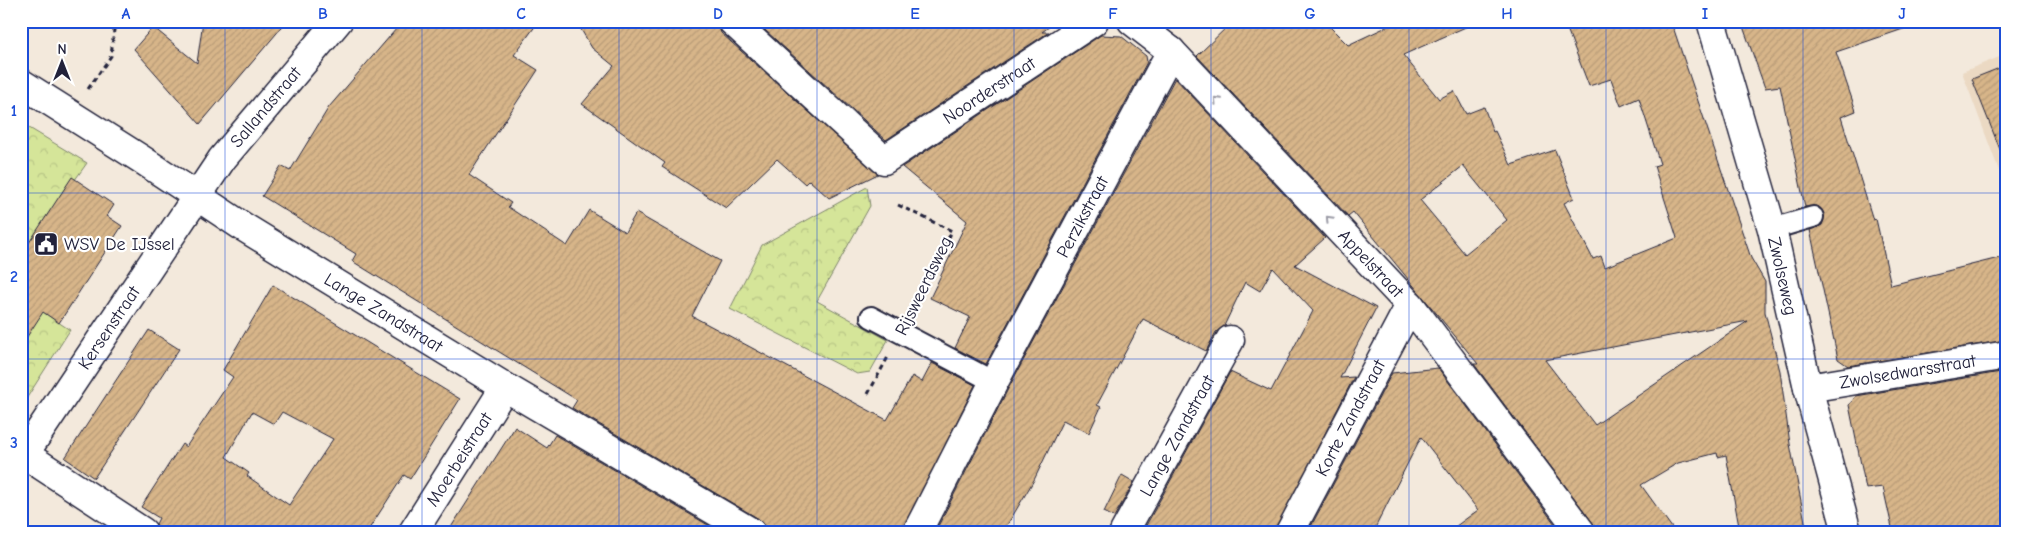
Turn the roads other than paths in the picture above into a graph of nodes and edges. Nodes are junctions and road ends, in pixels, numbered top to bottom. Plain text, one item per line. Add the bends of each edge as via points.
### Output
1 (338, 21) edge
2 (732, 21) edge
3 (1094, 21) edge
4 (1132, 21) edge
5 (1711, 21) edge
6 (1172, 51) junction
7 (21, 83) edge
8 (196, 197) junction
9 (1813, 217) dead end
10 (1772, 229) junction
11 (1410, 305) junction
12 (871, 318) dead end
13 (1230, 340) dead end
14 (2007, 355) edge
15 (994, 382) junction
16 (505, 387) junction
17 (1808, 388) junction
18 (23, 456) edge
19 (143, 532) edge
20 (413, 532) edge
21 (751, 532) edge
22 (917, 532) edge
23 (1124, 532) edge
24 (1290, 532) edge
25 (1581, 532) edge
26 (1847, 532) edge

1 - 8 street, Sallandstraat via 222,159
2 - 3 street, Noorderstraat via 884,160
4 - 6 street, Appelstraat
5 - 10 street, Zwolseweg
11 -> 6 street, Appelstraat
6 - 15 street, Perzikstraat
7 - 8 street, Lange Zandstraat
8 - 16 street, Lange Zandstraat
8 - 18 street, Kersenstraat
9 - 10 lane
10 - 17 street, Zwolseweg
11 - 24 street, Korte Zandstraat
11 - 25 street, Appelstraat
12 - 15 lane
13 - 23 street, Lange Zandstraat
14 - 17 street, Zwolsedwarsstraat
15 - 22 street, Perzikstraat
16 - 20 street, Moerbeistraat
16 - 21 street, Lange Zandstraat
17 - 26 street, Zwolseweg
18 - 19 street

